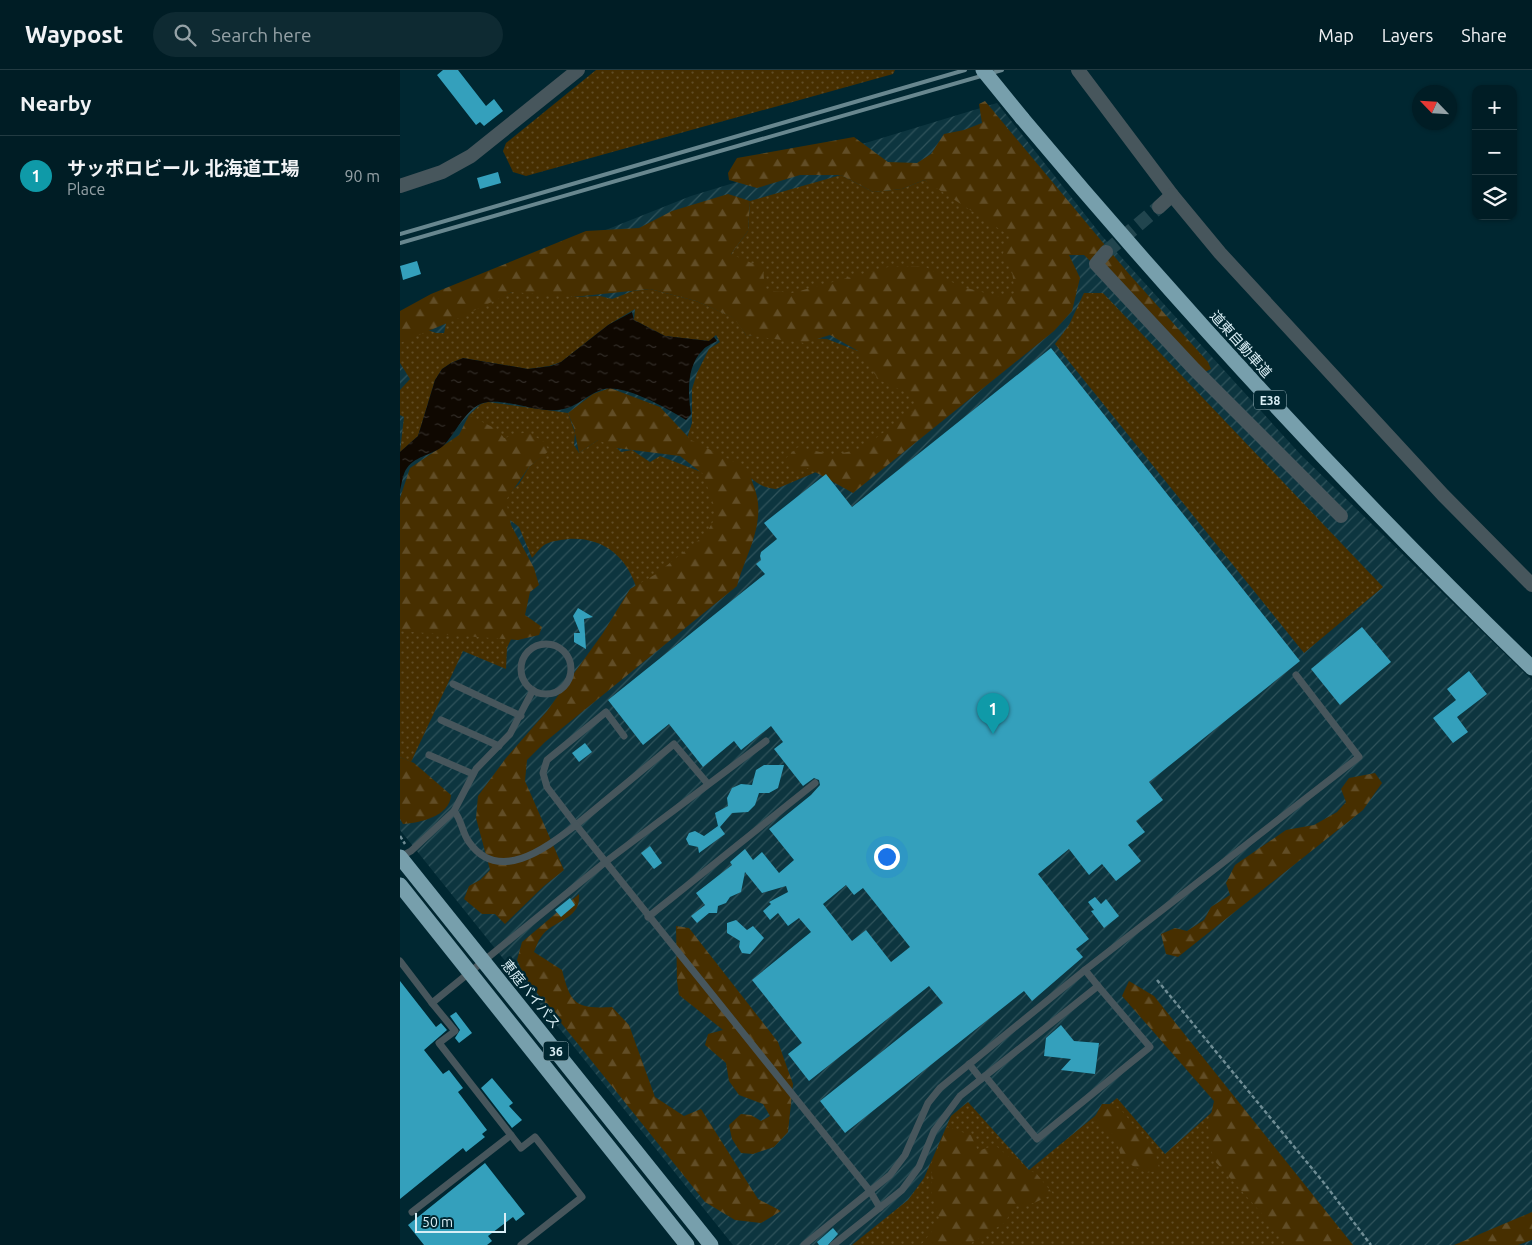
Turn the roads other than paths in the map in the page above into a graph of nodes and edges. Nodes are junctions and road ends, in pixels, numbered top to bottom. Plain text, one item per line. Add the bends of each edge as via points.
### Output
1 (578, 70) edge
2 (983, 70) edge
3 (1078, 70) edge
4 (400, 186) edge
5 (1172, 195) junction
6 (1159, 207) tunnel mouth
7 (1106, 252) tunnel mouth
8 (1341, 516) dead end
9 (1532, 585) edge
10 (1532, 668) edge
11 (1296, 675) dead end
12 (453, 684) dead end
13 (533, 690) junction
14 (521, 716) junction
15 (441, 720) dead end
16 (624, 736) dead end
17 (766, 740) dead end
18 (499, 746) junction
19 (429, 755) dead end
20 (473, 774) junction
21 (815, 783) dead end
22 (708, 784) junction
23 (454, 811) junction
24 (576, 825) junction
25 (400, 857) edge
26 (604, 863) junction
27 (400, 885) edge
28 (648, 917) junction
29 (400, 961) edge
30 (484, 962) junction
31 (1085, 970) junction
32 (470, 972) junction
33 (1098, 986) junction
34 (432, 1003) junction
35 (969, 1064) junction
36 (983, 1077) junction
37 (511, 1135) junction
38 (870, 1191) junction
39 (880, 1208) junction
40 (412, 1212) dead end
41 (521, 1245) edge
42 (687, 1245) edge
43 (711, 1245) edge
44 (804, 1245) edge
45 (833, 1245) edge

1 - 4 street via 471,156 442,172
2 - 10 highway, 道東自動車道 / E38, bridge via 1108,221 1255,384
3 - 5 street
5 - 6 street
5 - 9 street via 1298,338 1443,495
7 - 8 street via 1096,264 1194,369
11 - 31 lane via 1359,757
12 - 14 lane
13 - 13 lane via 522,679 520,671 524,655 536,645 560,648 566,654 571,670 565,686 550,694
13 - 14 lane
14 - 18 lane
15 - 18 lane
16 - 24 lane via 606,712 547,760 543,773 547,787
17 - 22 lane
18 - 20 lane
19 - 20 lane
20 - 23 lane
21 - 28 lane
22 - 24 lane via 674,744
22 - 26 lane
23 - 24 lane via 468,842 478,853 504,862 522,860 537,853
23 - 25 lane via 411,851
24 - 26 lane
25 - 30 highway, 恵庭バイパス / 36
26 - 28 lane
26 - 30 lane
27 - 32 highway, 36
28 - 38 lane
29 - 34 lane
30 - 32 lane
30 - 43 highway, 恵庭バイパス / 36
31 - 33 lane
31 - 35 lane
32 - 34 lane
32 - 42 highway, 36
33 - 36 lane
33 - 36 lane via 1150,1047 1037,1139
34 - 37 lane via 455,1031 439,1044
35 - 36 lane
35 - 38 lane via 940,1088 928,1103 905,1154 890,1175
36 - 39 lane via 960,1096 944,1116 919,1167 902,1190
37 - 40 lane
37 - 41 lane via 522,1148 535,1137 582,1197
38 - 39 lane
38 - 44 lane
39 - 45 lane

